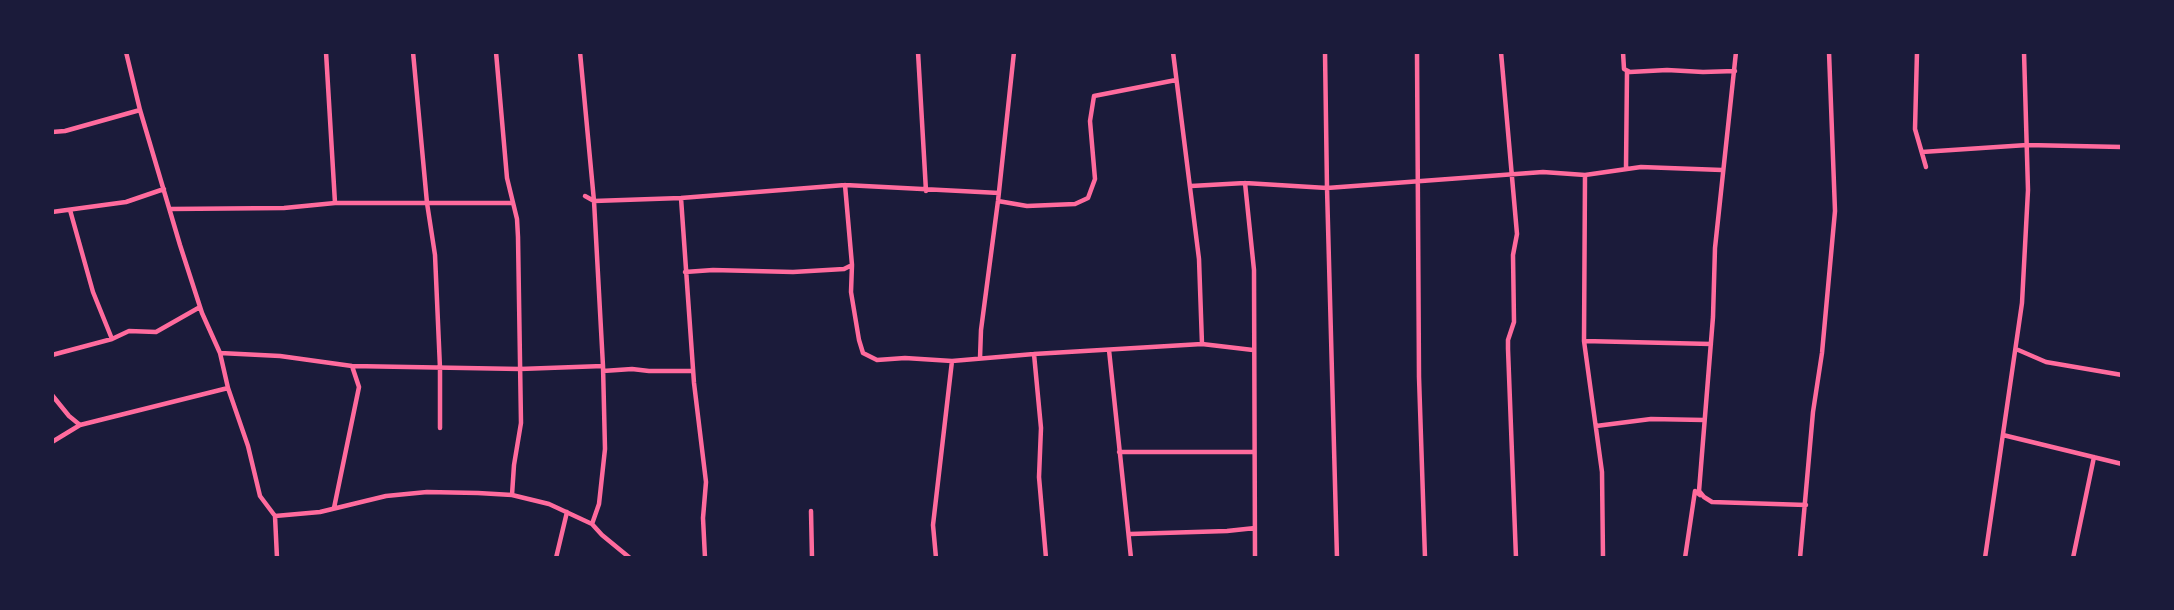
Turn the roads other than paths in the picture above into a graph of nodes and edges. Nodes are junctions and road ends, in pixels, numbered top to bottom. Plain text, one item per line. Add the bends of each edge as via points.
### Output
1 (126, 52) edge
2 (326, 52) edge
3 (413, 52) edge
4 (496, 52) edge
5 (580, 52) edge
6 (918, 52) edge
7 (1014, 52) edge
8 (1174, 52) edge
9 (1325, 52) edge
10 (1417, 52) edge
11 (1502, 52) edge
12 (1623, 52) edge
13 (1736, 52) edge
14 (1829, 52) edge
15 (1917, 52) edge
16 (2024, 52) edge
17 (1735, 71) junction
18 (1627, 72) junction
19 (1176, 80) junction
20 (140, 110) junction
21 (52, 132) edge
22 (2027, 145) junction
23 (2122, 147) edge
24 (1922, 152) junction
25 (1926, 167) dead end
26 (1626, 168) junction
27 (1722, 170) junction
28 (1512, 174) junction
29 (1585, 175) junction
30 (1420, 180) junction
31 (1245, 183) junction
32 (845, 185) junction
33 (1191, 186) junction
34 (1327, 188) junction
35 (164, 189) junction
36 (926, 191) junction
37 (999, 193) junction
38 (585, 196) dead end
39 (681, 198) junction
40 (594, 201) junction
41 (999, 201) junction
42 (335, 203) junction
43 (427, 203) junction
44 (512, 203) junction
45 (170, 209) junction
46 (69, 210) junction
47 (52, 212) edge
48 (852, 265) junction
49 (685, 272) junction
50 (201, 307) junction
51 (112, 339) junction
52 (1584, 341) junction
53 (1202, 344) junction
54 (1711, 344) junction
55 (1109, 349) junction
56 (2016, 349) junction
57 (1253, 350) junction
58 (220, 354) junction
59 (1034, 354) junction
60 (52, 355) edge
61 (980, 358) junction
62 (952, 361) junction
63 (352, 366) junction
64 (440, 368) junction
65 (520, 369) junction
66 (603, 369) junction
67 (693, 371) junction
68 (2122, 375) edge
69 (228, 388) junction
70 (52, 395) edge
71 (1704, 420) junction
72 (80, 425) junction
73 (1596, 426) junction
74 (440, 428) dead end
75 (2003, 435) junction
76 (52, 442) edge
77 (1119, 452) junction
78 (1253, 452) junction
79 (2094, 457) junction
80 (2122, 464) edge
81 (512, 495) junction
82 (1704, 497) junction
83 (1806, 505) junction
84 (334, 508) junction
85 (811, 511) dead end
86 (567, 512) junction
87 (275, 516) junction
88 (592, 524) junction
89 (1255, 528) junction
90 (1130, 534) junction
91 (277, 558) edge
92 (556, 558) edge
93 (630, 558) edge
94 (705, 558) edge
95 (812, 558) edge
96 (936, 558) edge
97 (1046, 558) edge
98 (1131, 558) edge
99 (1255, 558) edge
100 (1337, 558) edge
101 (1425, 558) edge
102 (1516, 558) edge
103 (1603, 558) edge
104 (1685, 558) edge
105 (1800, 558) edge
106 (1985, 558) edge
107 (2073, 558) edge

1 - 20 street
2 - 42 street
3 - 43 street
4 - 44 street
5 - 40 street
6 - 36 street
7 - 37 street
8 - 19 street
9 - 34 street
10 - 30 street
11 - 28 street
12 - 18 street
13 - 17 street
14 - 83 street via 1835,211
15 - 24 street via 1915,129
16 - 22 street
17 - 18 street
17 - 27 street
18 - 26 street
19 - 33 street
19 - 41 street via 1094,96 1090,121 1094,179 1088,198 1075,204 1027,206
20 - 21 street
20 - 35 street
22 - 23 street
22 - 24 street
22 - 56 street via 2022,303
24 - 25 street
26 - 27 street
26 - 29 street
27 - 54 street
28 - 29 street
28 - 30 street
28 - 102 street via 1517,234 1514,322 1508,349
29 - 52 street
30 - 34 street
30 - 101 street via 1419,377
31 - 33 street
31 - 34 street
31 - 57 street via 1254,270
32 - 36 street
32 - 39 street
32 - 48 street
33 - 53 street
34 - 100 street
35 - 45 street
35 - 46 street via 126,202
36 - 37 street
37 - 41 street
38 - 40 street
39 - 40 street
39 - 49 street
40 - 66 street
41 - 61 street
42 - 43 street
42 - 45 street
43 - 44 street
43 - 64 street via 435,255
44 - 65 street via 518,237
45 - 50 street
46 - 47 street
46 - 51 street
48 - 49 street via 793,272
48 - 62 street via 851,292 863,354 877,360
49 - 67 street
50 - 51 street via 156,332 129,331
50 - 58 street
51 - 60 street
52 - 54 street
52 - 73 street
53 - 55 street
53 - 57 street
54 - 71 street
55 - 59 street
55 - 77 street
56 - 68 street via 2046,362
56 - 75 street
57 - 78 street
58 - 63 street
58 - 69 street
59 - 61 street
59 - 97 street
61 - 62 street
62 - 96 street via 933,525
63 - 64 street
63 - 84 street via 359,387
64 - 65 street
64 - 74 street
65 - 66 street
65 - 81 street via 521,424
66 - 67 street
66 - 88 street via 605,449
67 - 94 street via 706,482
69 - 72 street
69 - 87 street via 260,496
70 - 72 street
71 - 73 street via 1651,419
71 - 82 street via 1699,491
72 - 76 street
73 - 103 street via 1602,472
75 - 79 street
75 - 106 street
77 - 78 street
77 - 90 street
78 - 89 street
79 - 80 street
79 - 107 street
81 - 84 street via 427,492
81 - 86 street
82 - 83 street via 1712,502
82 - 104 street via 1695,491
83 - 105 street
84 - 87 street
85 - 95 street
86 - 88 street
86 - 92 street
87 - 91 street
88 - 93 street
89 - 90 street
89 - 99 street
90 - 98 street

